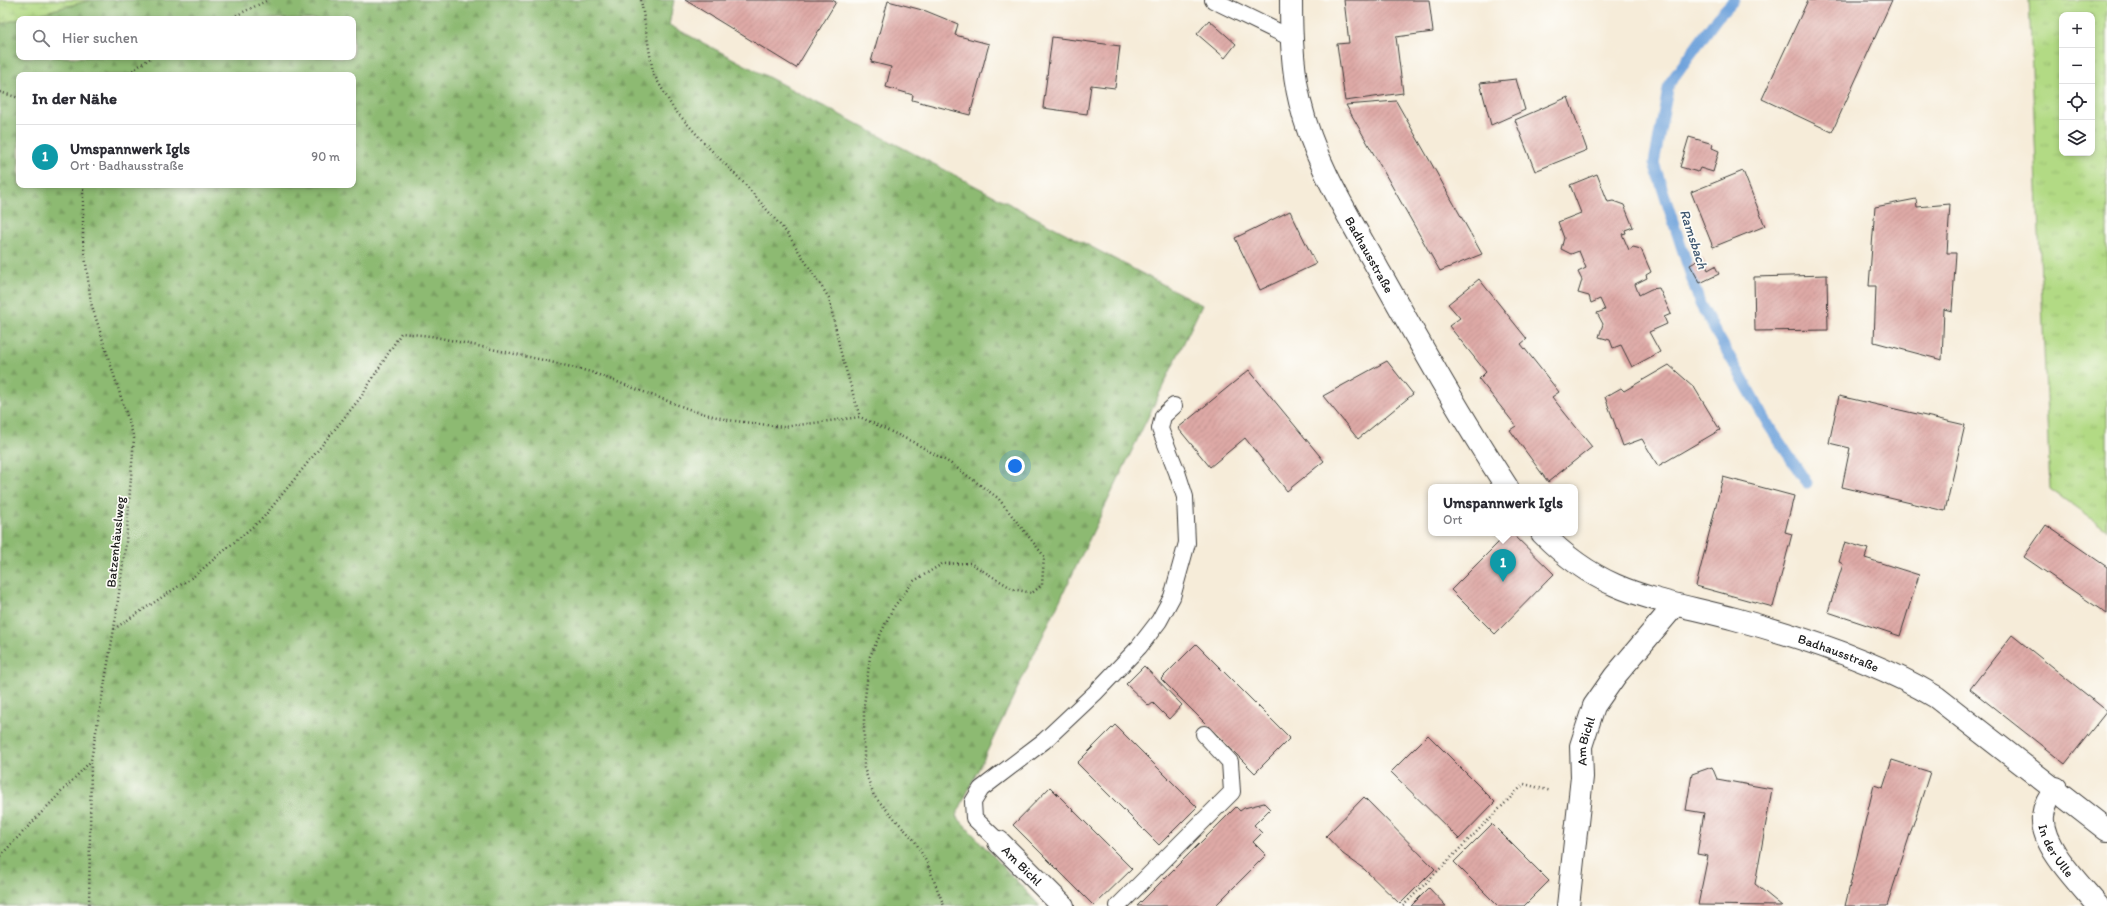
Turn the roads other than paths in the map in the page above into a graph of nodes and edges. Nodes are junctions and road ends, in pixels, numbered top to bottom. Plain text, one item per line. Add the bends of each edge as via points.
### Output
1 (1213, 0) edge
2 (1290, 0) edge
3 (1291, 38) junction
4 (1174, 406) dead end
5 (1506, 484) edge
6 (1545, 536) edge
7 (1675, 605) junction
8 (1204, 734) dead end
9 (2056, 788) junction
10 (2107, 830) edge
11 (999, 842) joint
12 (1063, 906) edge
13 (1118, 906) edge
14 (1568, 906) edge
15 (2098, 906) edge

1 - 3 lane
2 - 3 street, Badhausstraße
3 - 5 street, Badhausstraße via 1300,102 1307,128 1331,184 1474,435
4 - 11 lane via 1163,416 1160,429 1185,497 1187,543 1172,597 1159,621 1139,647 1095,693 1044,741 981,789 973,802 974,818
6 - 7 street, Badhausstraße via 1568,557 1614,586
7 - 9 street, Badhausstraße via 1808,641 1915,684 1936,697
7 - 14 street, Am Bichl via 1615,676 1594,706 1581,746 1580,799
8 - 13 lane via 1230,762 1232,792
9 - 10 street, Badhausstraße
9 - 15 street, In der Ulle via 2044,810 2043,827 2046,838
11 - 12 street, Am Bichl

